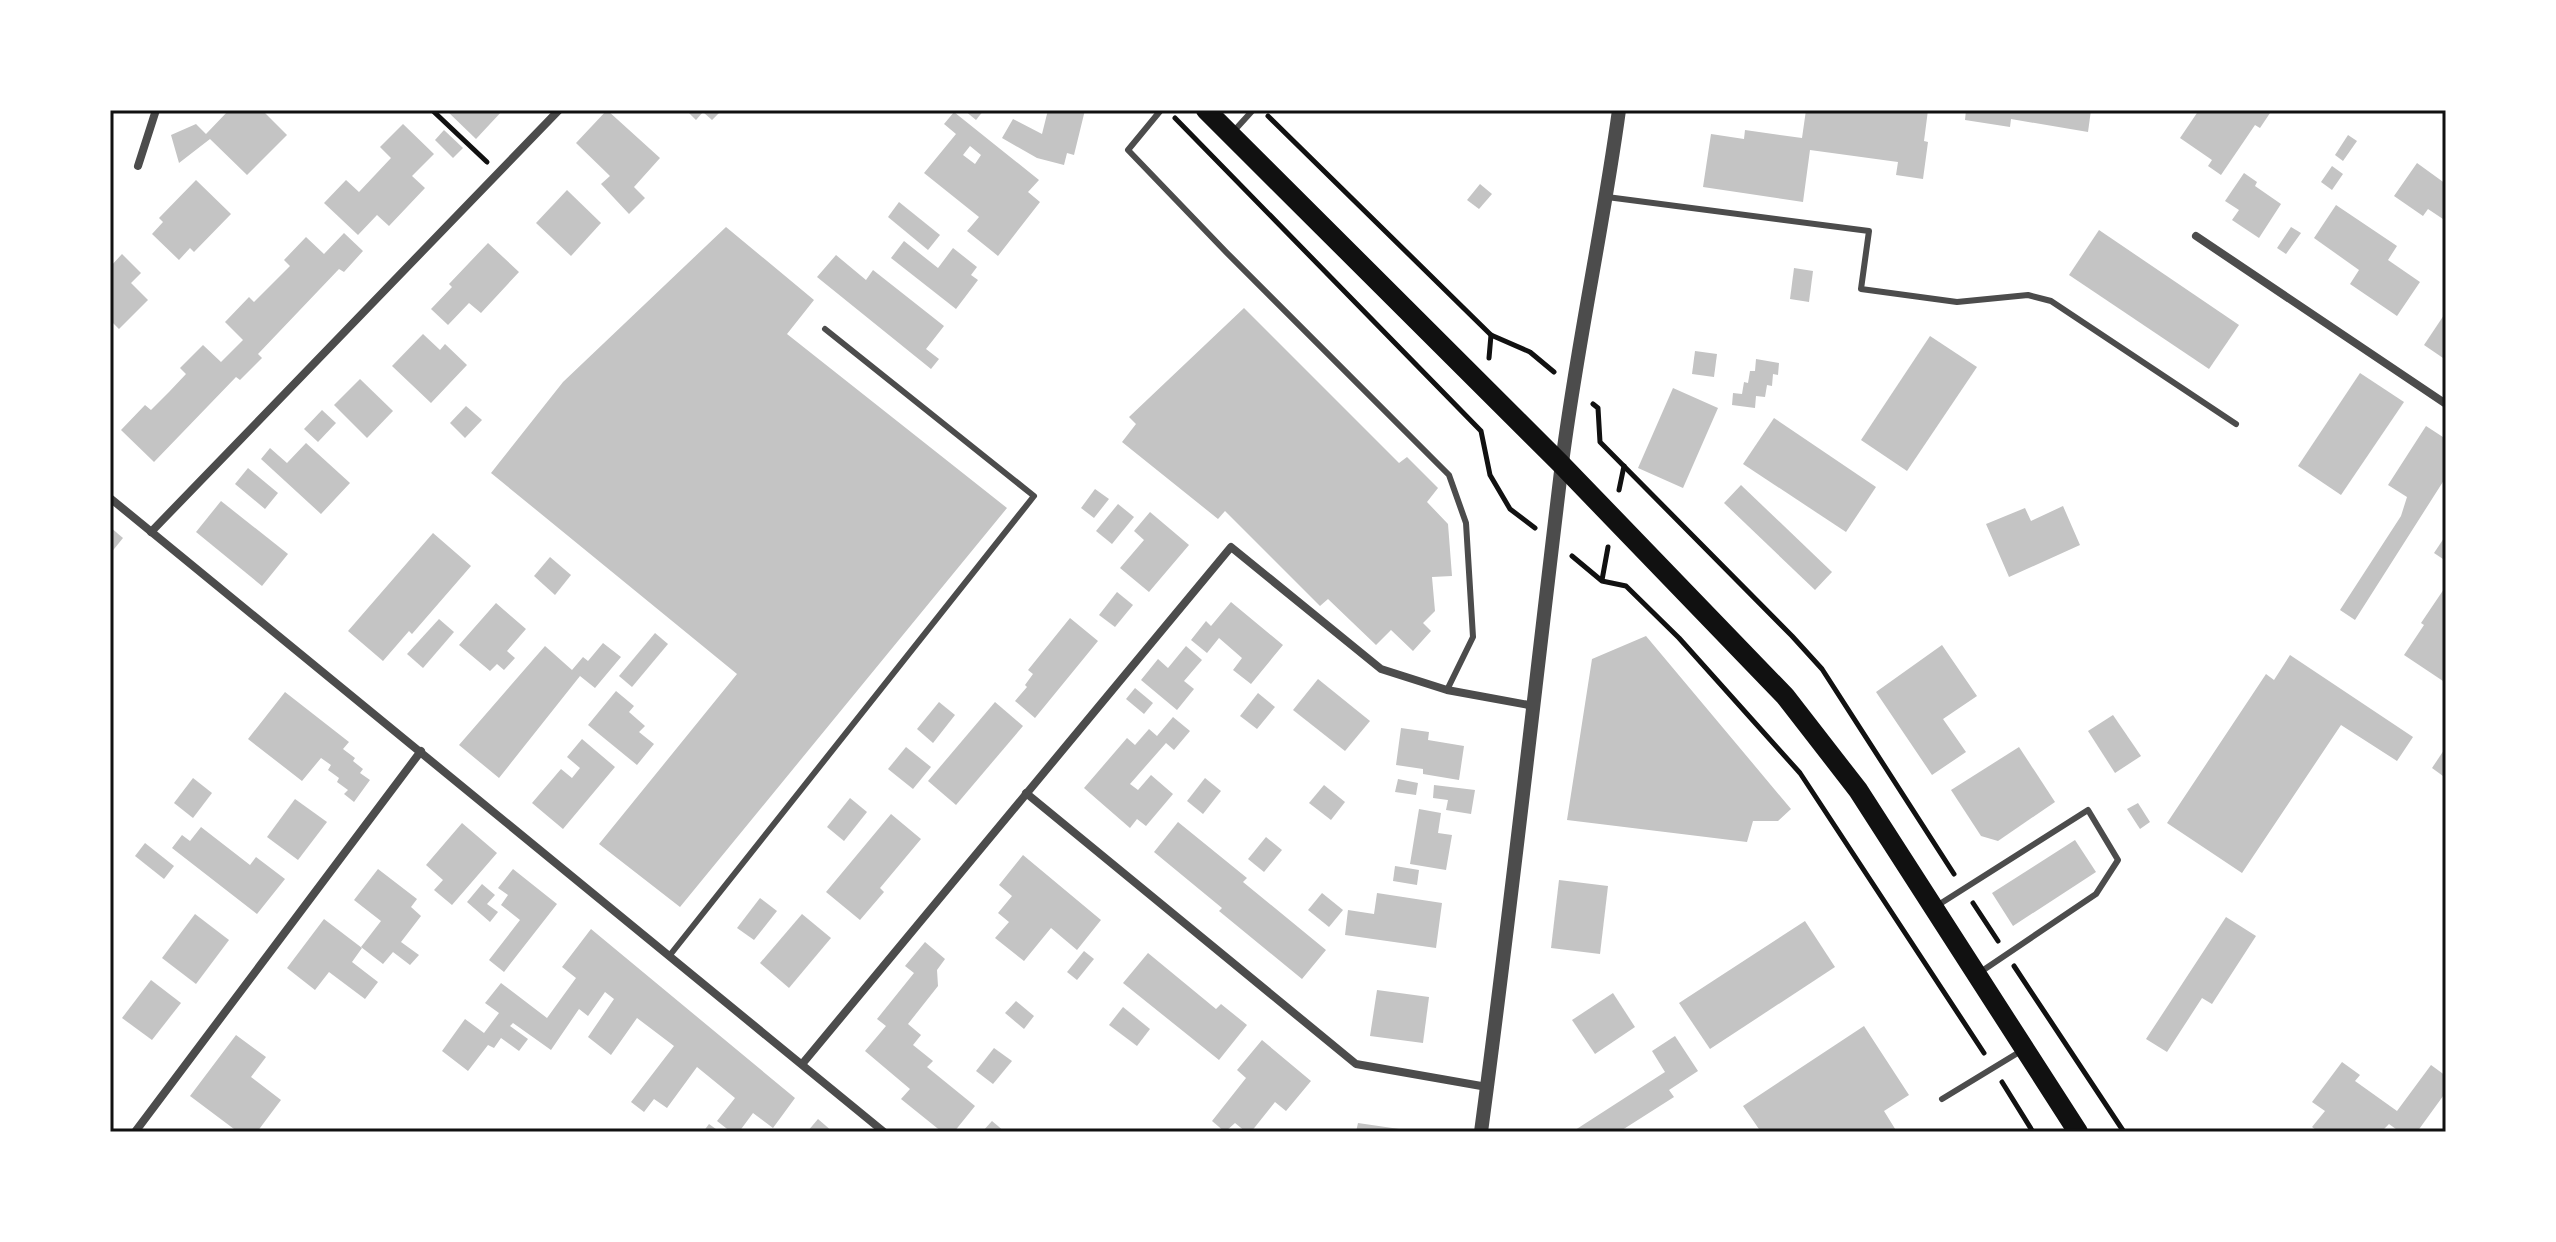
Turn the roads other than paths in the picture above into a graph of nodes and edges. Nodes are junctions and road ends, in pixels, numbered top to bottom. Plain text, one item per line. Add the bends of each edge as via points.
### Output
1 (156, 110) edge
2 (559, 110) edge
3 (1164, 110) edge
4 (1206, 110) edge
5 (1253, 110) edge
6 (1619, 110) edge
7 (1230, 134) junction
8 (138, 166) dead end
9 (1607, 197) junction
10 (2196, 236) dead end
11 (825, 329) dead end
12 (2446, 404) edge
13 (2236, 424) dead end
14 (1562, 465) junction
15 (110, 498) edge
16 (151, 532) junction
17 (1447, 690) junction
18 (1535, 706) junction
19 (421, 751) junction
20 (1026, 793) junction
21 (1933, 908) junction
22 (670, 955) junction
23 (1976, 975) junction
24 (2024, 1049) junction
25 (803, 1063) junction
26 (1487, 1087) junction
27 (1942, 1099) dead end
28 (135, 1132) edge
29 (884, 1132) edge
30 (1481, 1132) edge
31 (2078, 1132) edge

1 - 8 street
2 - 16 street
3 - 17 lane via 1128,150 1449,475 1466,523 1473,637
4 - 7 main road
5 - 7 lane
6 - 9 street
7 - 14 main road
9 - 13 lane via 1869,231 1861,289 1957,302 2028,295 2051,301
9 - 14 street
10 - 12 street
11 - 22 lane via 1034,496
14 - 18 street
14 - 21 main road via 1785,696 1858,790
15 - 16 street
16 - 19 street
17 - 18 street
17 - 20 street via 1381,669 1231,547
18 - 26 street
19 - 22 street
19 - 28 street
20 - 25 street
20 - 26 street via 1356,1064
21 - 23 main road
21 - 23 lane via 2088,810 2118,860 2096,894
22 - 25 street
23 - 24 main road
24 - 27 lane
24 - 31 main road
25 - 29 street
26 - 30 street

